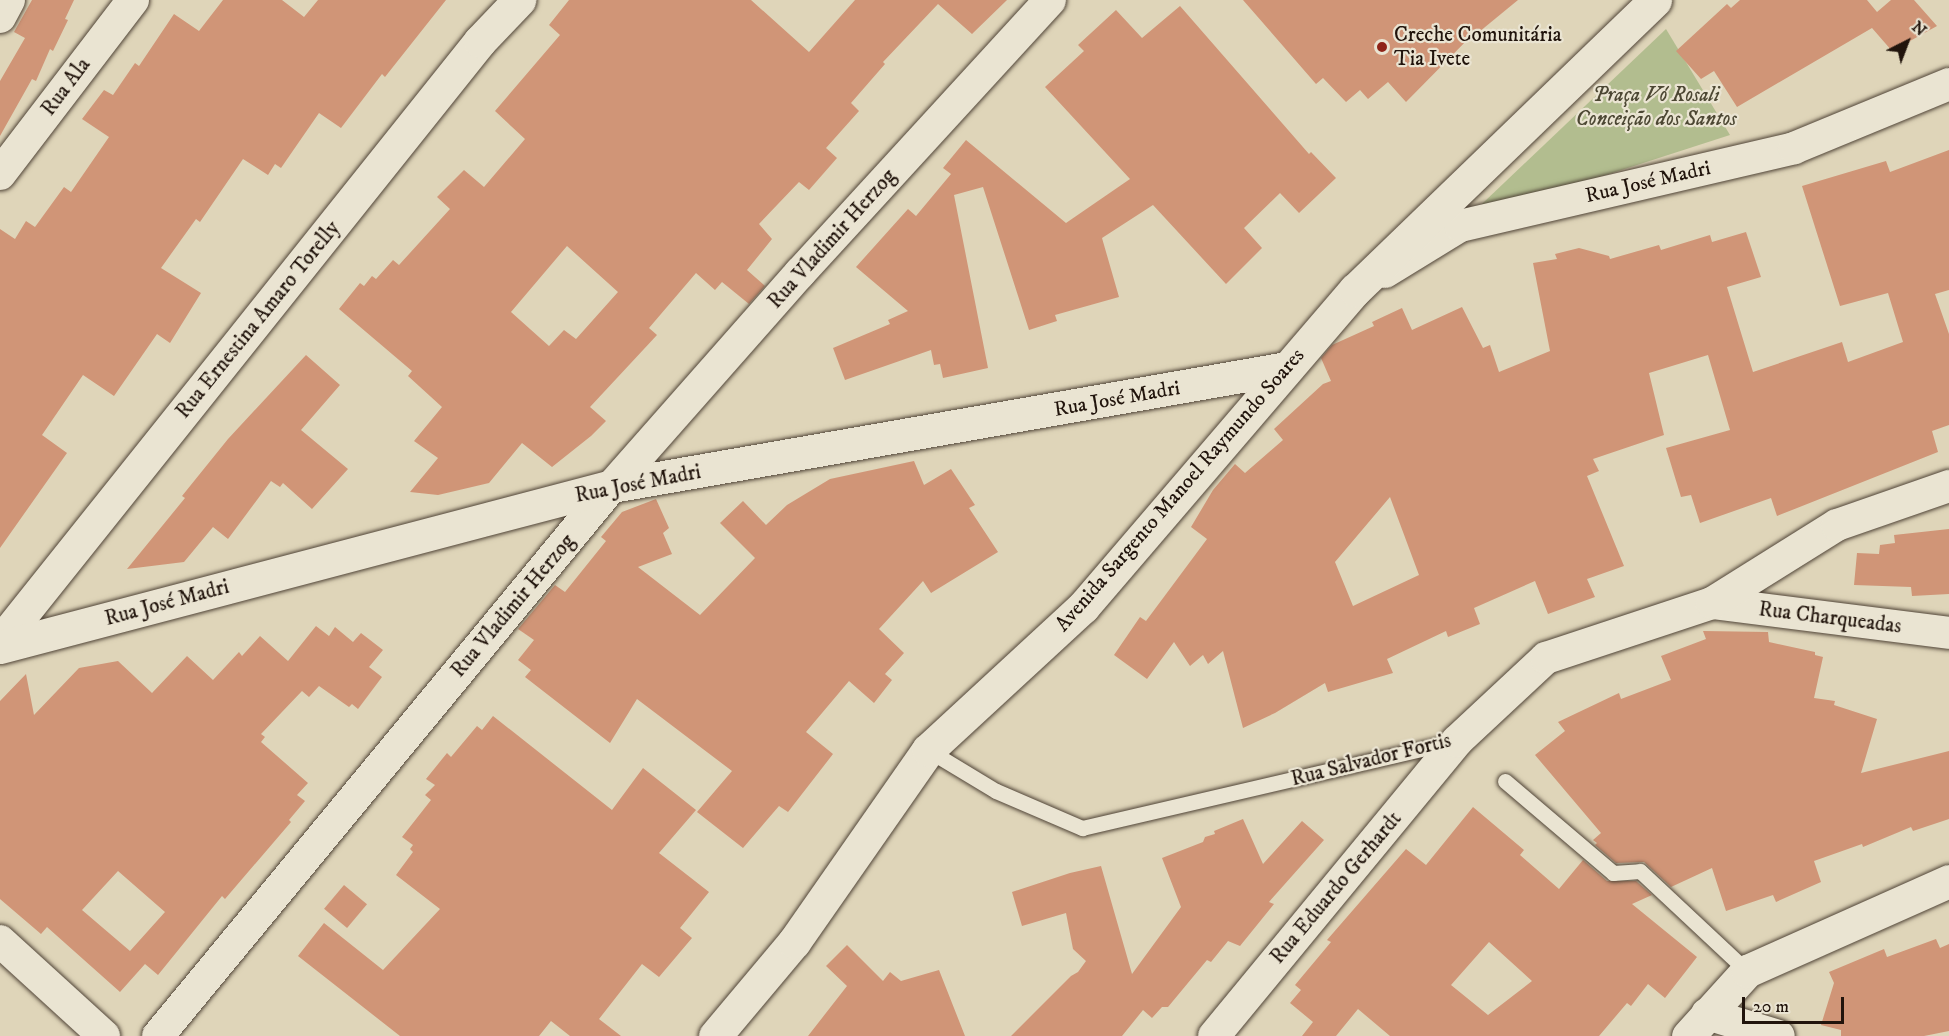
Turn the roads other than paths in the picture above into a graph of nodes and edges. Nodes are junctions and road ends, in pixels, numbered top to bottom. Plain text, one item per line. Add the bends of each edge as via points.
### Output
1 (9, 0) edge
2 (133, 0) edge
3 (519, 0) edge
4 (1050, 0) edge
5 (1655, 0) edge
6 (0, 17) edge
7 (1949, 84) edge
8 (0, 174) edge
9 (1355, 290) junction
10 (1287, 368) junction
11 (612, 486) junction
12 (1949, 486) edge
13 (1712, 603) junction
14 (1949, 633) edge
15 (0, 642) edge
16 (0, 647) edge
17 (1458, 741) junction
18 (928, 750) junction
19 (1505, 780) dead end
20 (1949, 881) edge
21 (0, 941) edge
22 (1747, 971) junction
23 (1698, 1025) edge
24 (104, 1036) edge
25 (158, 1036) edge
26 (715, 1036) edge
27 (1214, 1036) edge
28 (1779, 1036) edge

1 - 6 street
2 - 8 street, Rua Ala
3 - 15 street, Rua Ernestina Amaro Torelly via 480,41
4 - 11 street, Rua Vladimir Herzog via 808,264
5 - 9 street, Avenida Sargento Manoel Raymundo Soares
7 - 9 street, Rua José Madri via 1794,148 1460,225
9 - 10 street, Avenida Sargento Manoel Raymundo Soares
10 - 11 street, Rua José Madri
10 - 18 street, Avenida Sargento Manoel Raymundo Soares via 1083,608
11 - 16 street, Rua José Madri
11 - 25 street, Rua Vladimir Herzog
12 - 13 street, Rua Salvador Fortis via 1837,525
13 - 14 street, Rua Charqueadas
13 - 17 street, Rua Salvador Fortis via 1546,658
17 - 18 lane, Rua Salvador Fortis via 1082,828 996,791
17 - 27 street, Rua Eduardo Gerhardt
18 - 26 street, Avenida Sargento Manoel Raymundo Soares via 794,942
19 - 22 lane via 1613,873 1640,871
20 - 22 street
21 - 24 street
22 - 23 street
23 - 28 street

